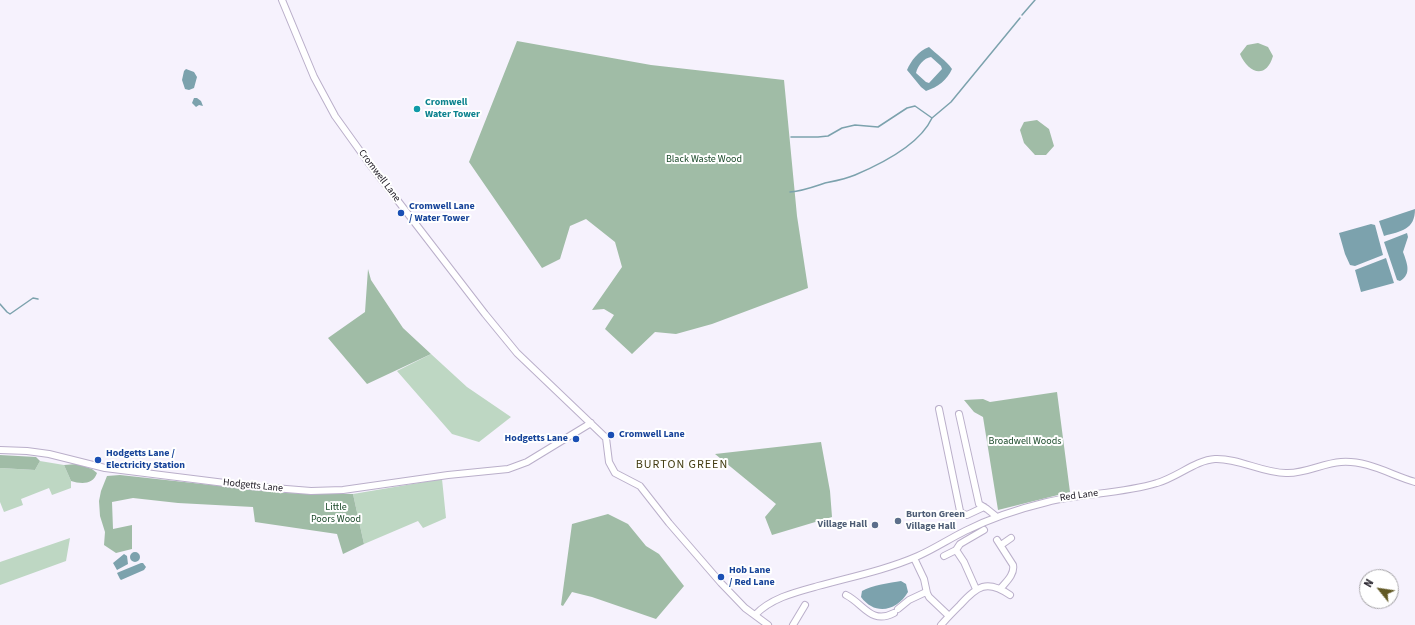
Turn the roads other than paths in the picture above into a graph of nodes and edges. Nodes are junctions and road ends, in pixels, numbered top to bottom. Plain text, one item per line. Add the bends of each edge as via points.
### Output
1 (282, 0) edge
2 (939, 409) dead end
3 (959, 414) dead end
4 (591, 424) junction
5 (0, 450) edge
6 (1415, 482) edge
7 (984, 507) junction
8 (996, 517) junction
9 (984, 530) dead end
10 (1011, 538) dead end
11 (956, 550) junction
12 (944, 556) dead end
13 (914, 558) junction
14 (1001, 588) junction
15 (976, 589) junction
16 (926, 592) junction
17 (846, 595) dead end
18 (1010, 595) dead end
19 (805, 605) dead end
20 (755, 615) junction
21 (949, 616) junction
22 (882, 617) junction
23 (768, 625) edge
24 (793, 625) edge
25 (882, 625) edge
26 (941, 625) edge

1 - 4 street, Cromwell Lane via 321,90 335,116 355,144 503,337
2 - 7 street via 960,511 967,515
3 - 7 street via 979,504
4 - 5 street, Hodgetts Lane via 527,462 508,469 352,489 311,491 152,475 105,468 49,454
4 - 20 street, Cromwell Lane via 606,438 609,462 615,473 637,484 646,493 721,583
6 - 8 street, Red Lane via 1351,462 1286,473 1214,459 1144,487 1070,497
7 - 8 street
8 - 13 street, Red Lane
9 - 11 street via 964,541
10 - 14 street via 999,542 1014,569
11 - 12 street
11 - 15 street
13 - 16 street via 924,579
13 - 20 street, Red Lane via 790,595 763,606
14 - 15 street via 991,586
14 - 18 street
15 - 21 street
16 - 21 street
16 - 22 street
17 - 22 street via 873,615
19 - 24 street
20 - 23 street, Cromwell Lane
21 - 26 street
22 - 25 street

